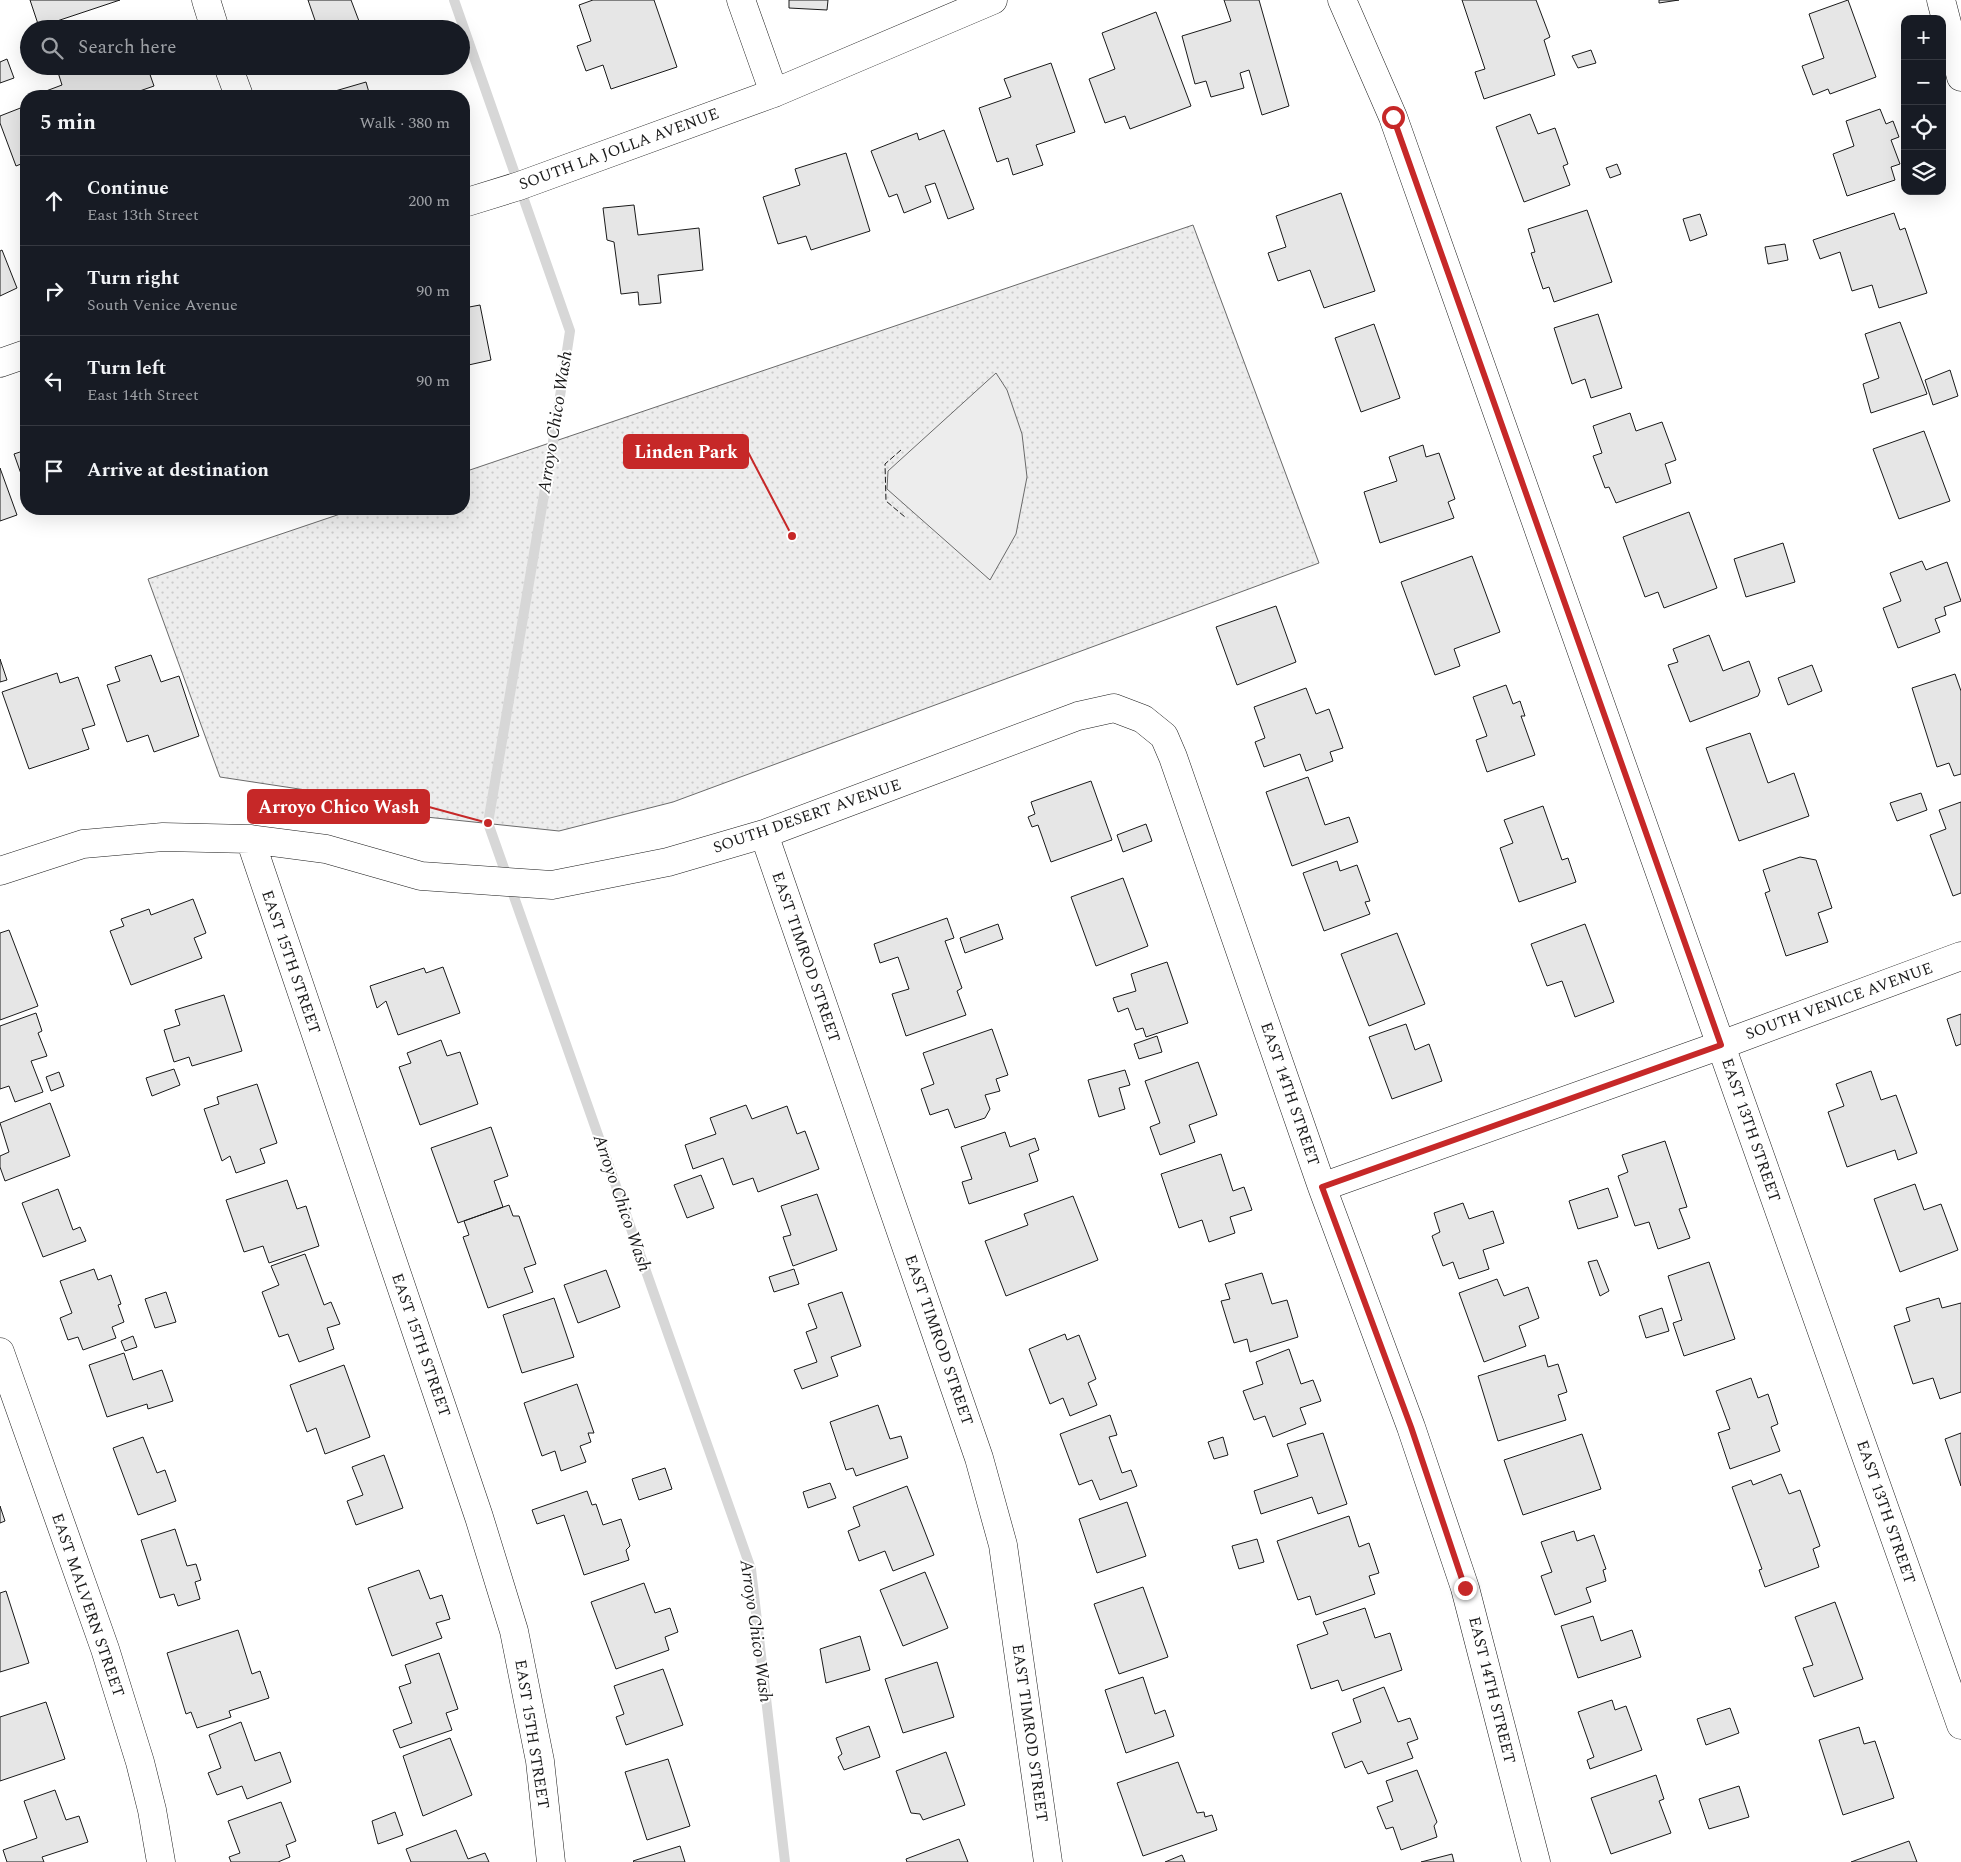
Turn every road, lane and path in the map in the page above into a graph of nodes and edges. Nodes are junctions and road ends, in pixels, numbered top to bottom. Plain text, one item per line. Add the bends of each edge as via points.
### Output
1 (206, 0) edge
2 (741, 0) edge
3 (993, 0) edge
4 (1342, 0) edge
5 (1941, 0) edge
6 (213, 20) edge
7 (231, 75) edge
8 (1961, 77) edge
9 (237, 90) edge
10 (774, 94) junction
11 (470, 201) edge
12 (20, 356) edge
13 (0, 363) edge
14 (1173, 756) joint
15 (764, 834) junction
16 (250, 839) junction
17 (0, 871) edge
18 (1961, 956) edge
19 (1721, 1045) junction
20 (1322, 1187) junction
21 (0, 1352) edge
22 (1961, 1725) edge
23 (161, 1862) edge
24 (550, 1862) edge
25 (1048, 1862) edge
26 (1536, 1862) edge

1 - 6 street
2 - 10 street
3 - 10 street, SOUTH LA JOLLA AVENUE
4 - 19 street, EAST 13TH STREET via 1393,117
5 - 8 street
7 - 9 street
10 - 11 street, SOUTH LA JOLLA AVENUE
12 - 13 street
14 - 15 street, SOUTH DESERT AVENUE via 1164,736 1143,719 1114,708 1078,716
14 - 20 street, EAST 14TH STREET
15 - 16 street, SOUTH DESERT AVENUE via 668,862 552,885 421,876 326,849
15 - 25 street, EAST TIMROD STREET via 979,1458 1003,1545
16 - 17 street, SOUTH DESERT AVENUE via 163,837 83,844
16 - 24 street, EAST 15TH STREET via 476,1508 514,1631 540,1760
18 - 19 street, SOUTH VENICE AVENUE
19 - 20 street, SOUTH VENICE AVENUE
19 - 22 street, EAST 13TH STREET
20 - 26 street, EAST 14TH STREET via 1411,1427 1465,1588
21 - 23 street, EAST MALVERN STREET via 111,1668 140,1762

